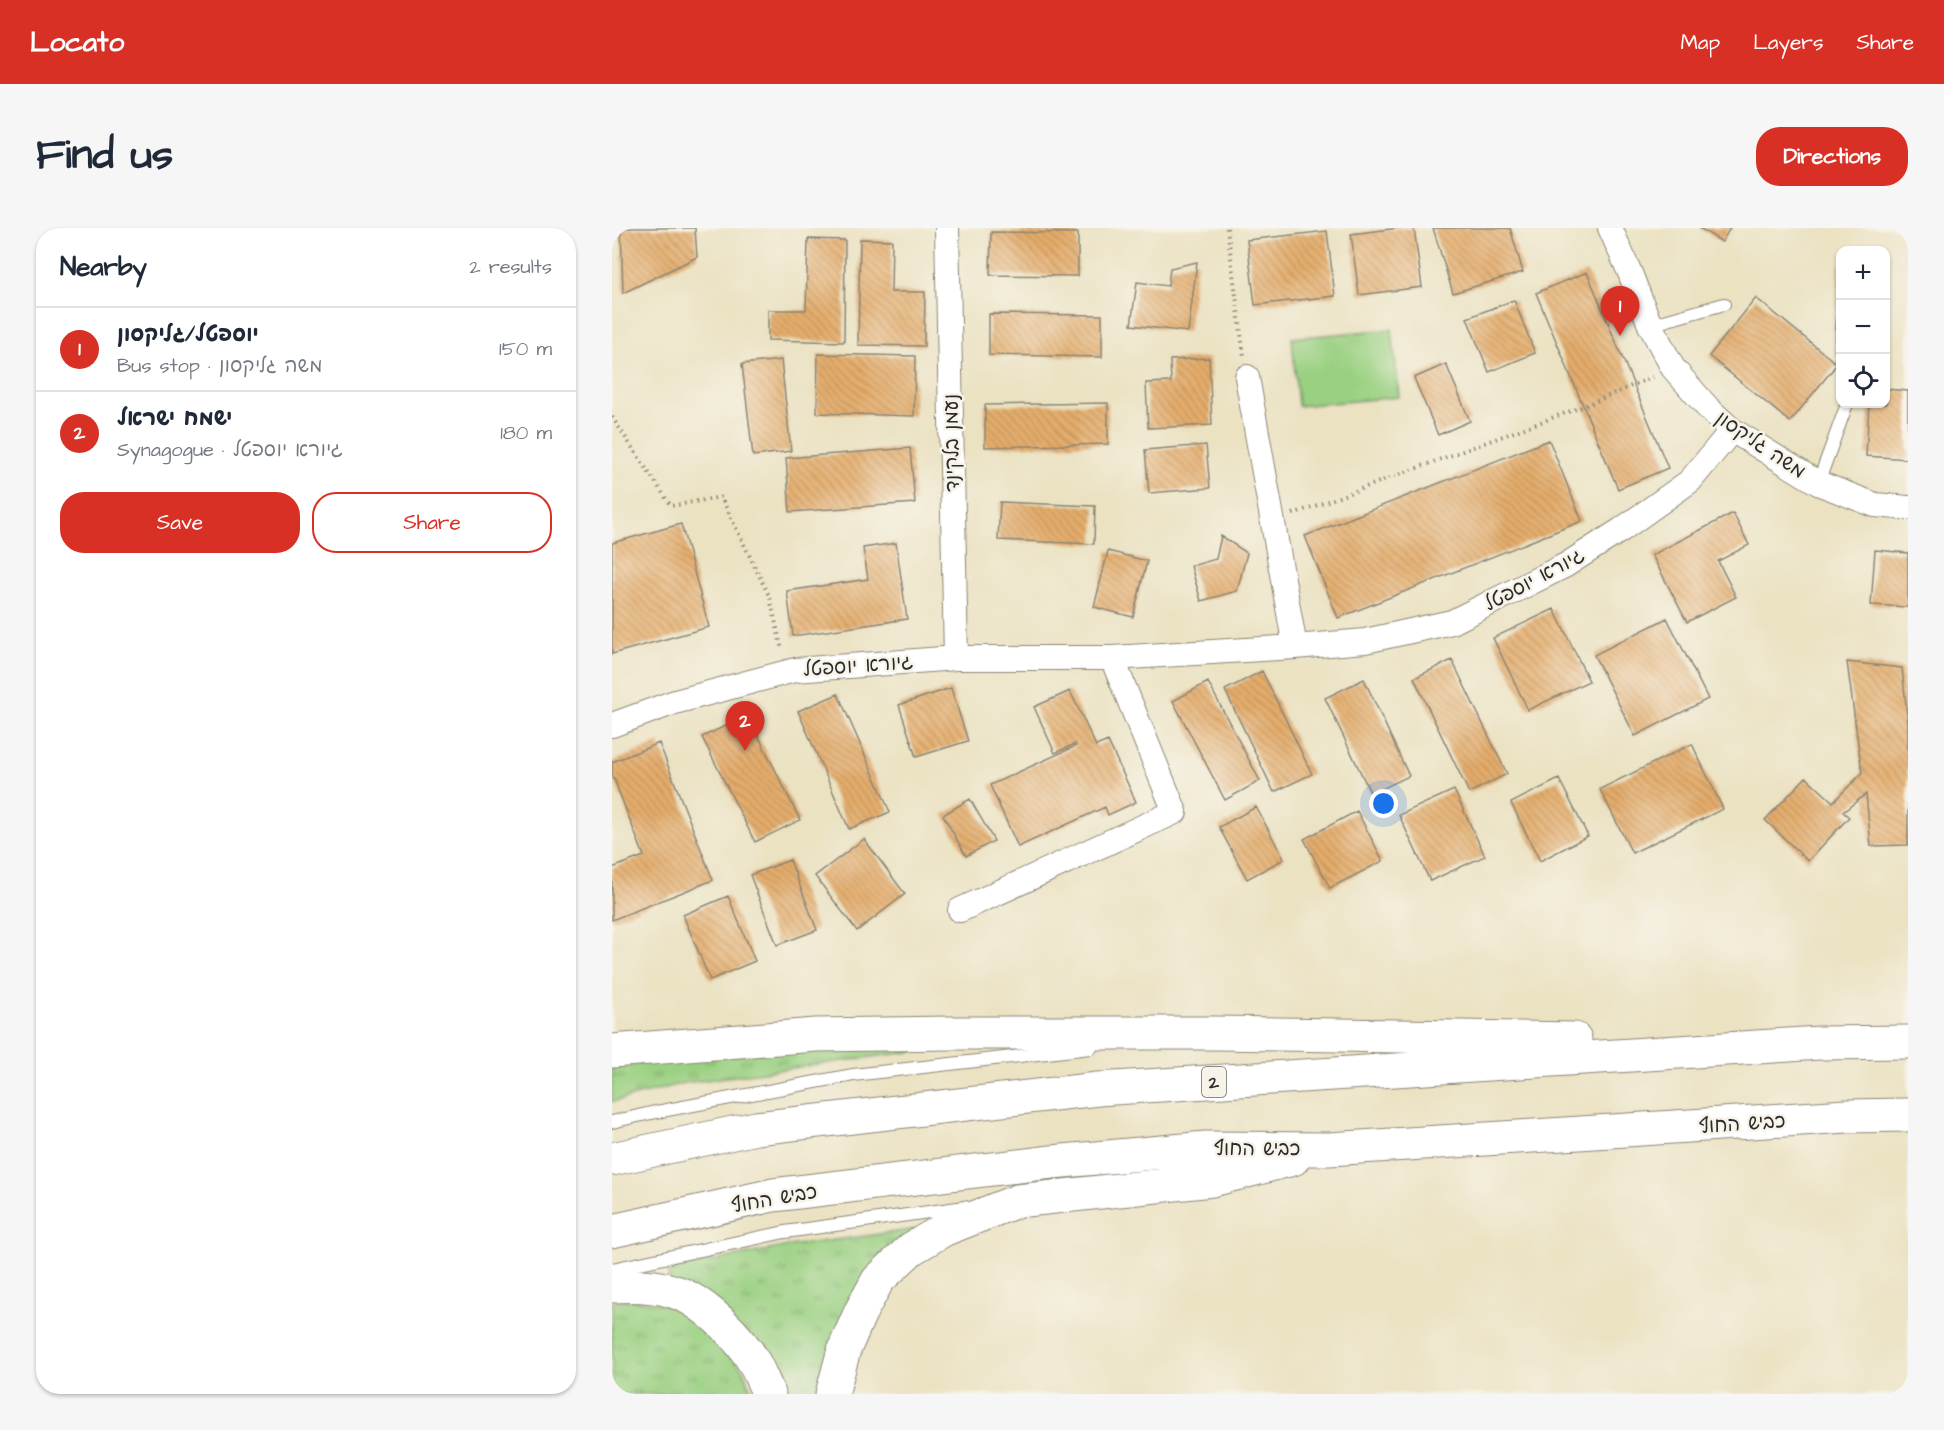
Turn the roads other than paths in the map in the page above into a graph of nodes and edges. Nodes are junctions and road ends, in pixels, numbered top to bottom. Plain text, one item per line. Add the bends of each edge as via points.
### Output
1 (947, 228) edge
2 (1610, 228) edge
3 (1724, 304) dead end
4 (1650, 325) junction
5 (1247, 378) road end
6 (1846, 408) edge
7 (1732, 430) junction
8 (1818, 483) junction
9 (1908, 508) edge
10 (1295, 648) junction
11 (956, 658) junction
12 (1112, 658) junction
13 (612, 726) edge
14 (960, 909) dead end
15 (1221, 1034) junction
16 (1908, 1042) edge
17 (1820, 1043) junction
18 (612, 1051) edge
19 (1908, 1115) edge
20 (612, 1122) edge
21 (1329, 1149) junction
22 (612, 1159) edge
23 (1017, 1201) junction
24 (612, 1231) edge
25 (612, 1269) edge
26 (612, 1287) edge
27 (769, 1394) edge
28 (832, 1394) edge

1 - 11 street, נעמן בלקינד
2 - 4 street, משה גליקסון
3 - 4 lane
4 - 7 street, משה גליקסון via 1673,368
5 - 10 street
6 - 8 lane
7 - 8 street, משה גליקסון
7 - 10 street, גיורא יוספטל via 1690,482 1566,565 1501,598 1452,622 1365,641
8 - 9 street, משה גליקסון via 1875,505
10 - 12 street, גיורא יוספטל
11 - 12 street, גיורא יוספטל
11 - 13 street, גיורא יוספטל via 787,672 675,702
12 - 14 street via 1175,812
15 - 17 highway
15 - 18 highway via 816,1035
15 - 20 lane via 853,1075
16 - 17 highway, 2
17 - 22 highway, 2 via 1098,1089 756,1128
19 - 21 highway, כביש החוף
21 - 23 highway via 1212,1180
21 - 24 highway, כביש החוף via 1206,1148 1052,1162 773,1195
23 - 25 lane via 785,1232
23 - 28 highway via 943,1230 911,1249 878,1280 844,1350
26 - 27 highway via 633,1285 673,1291 706,1309 734,1335 754,1362

